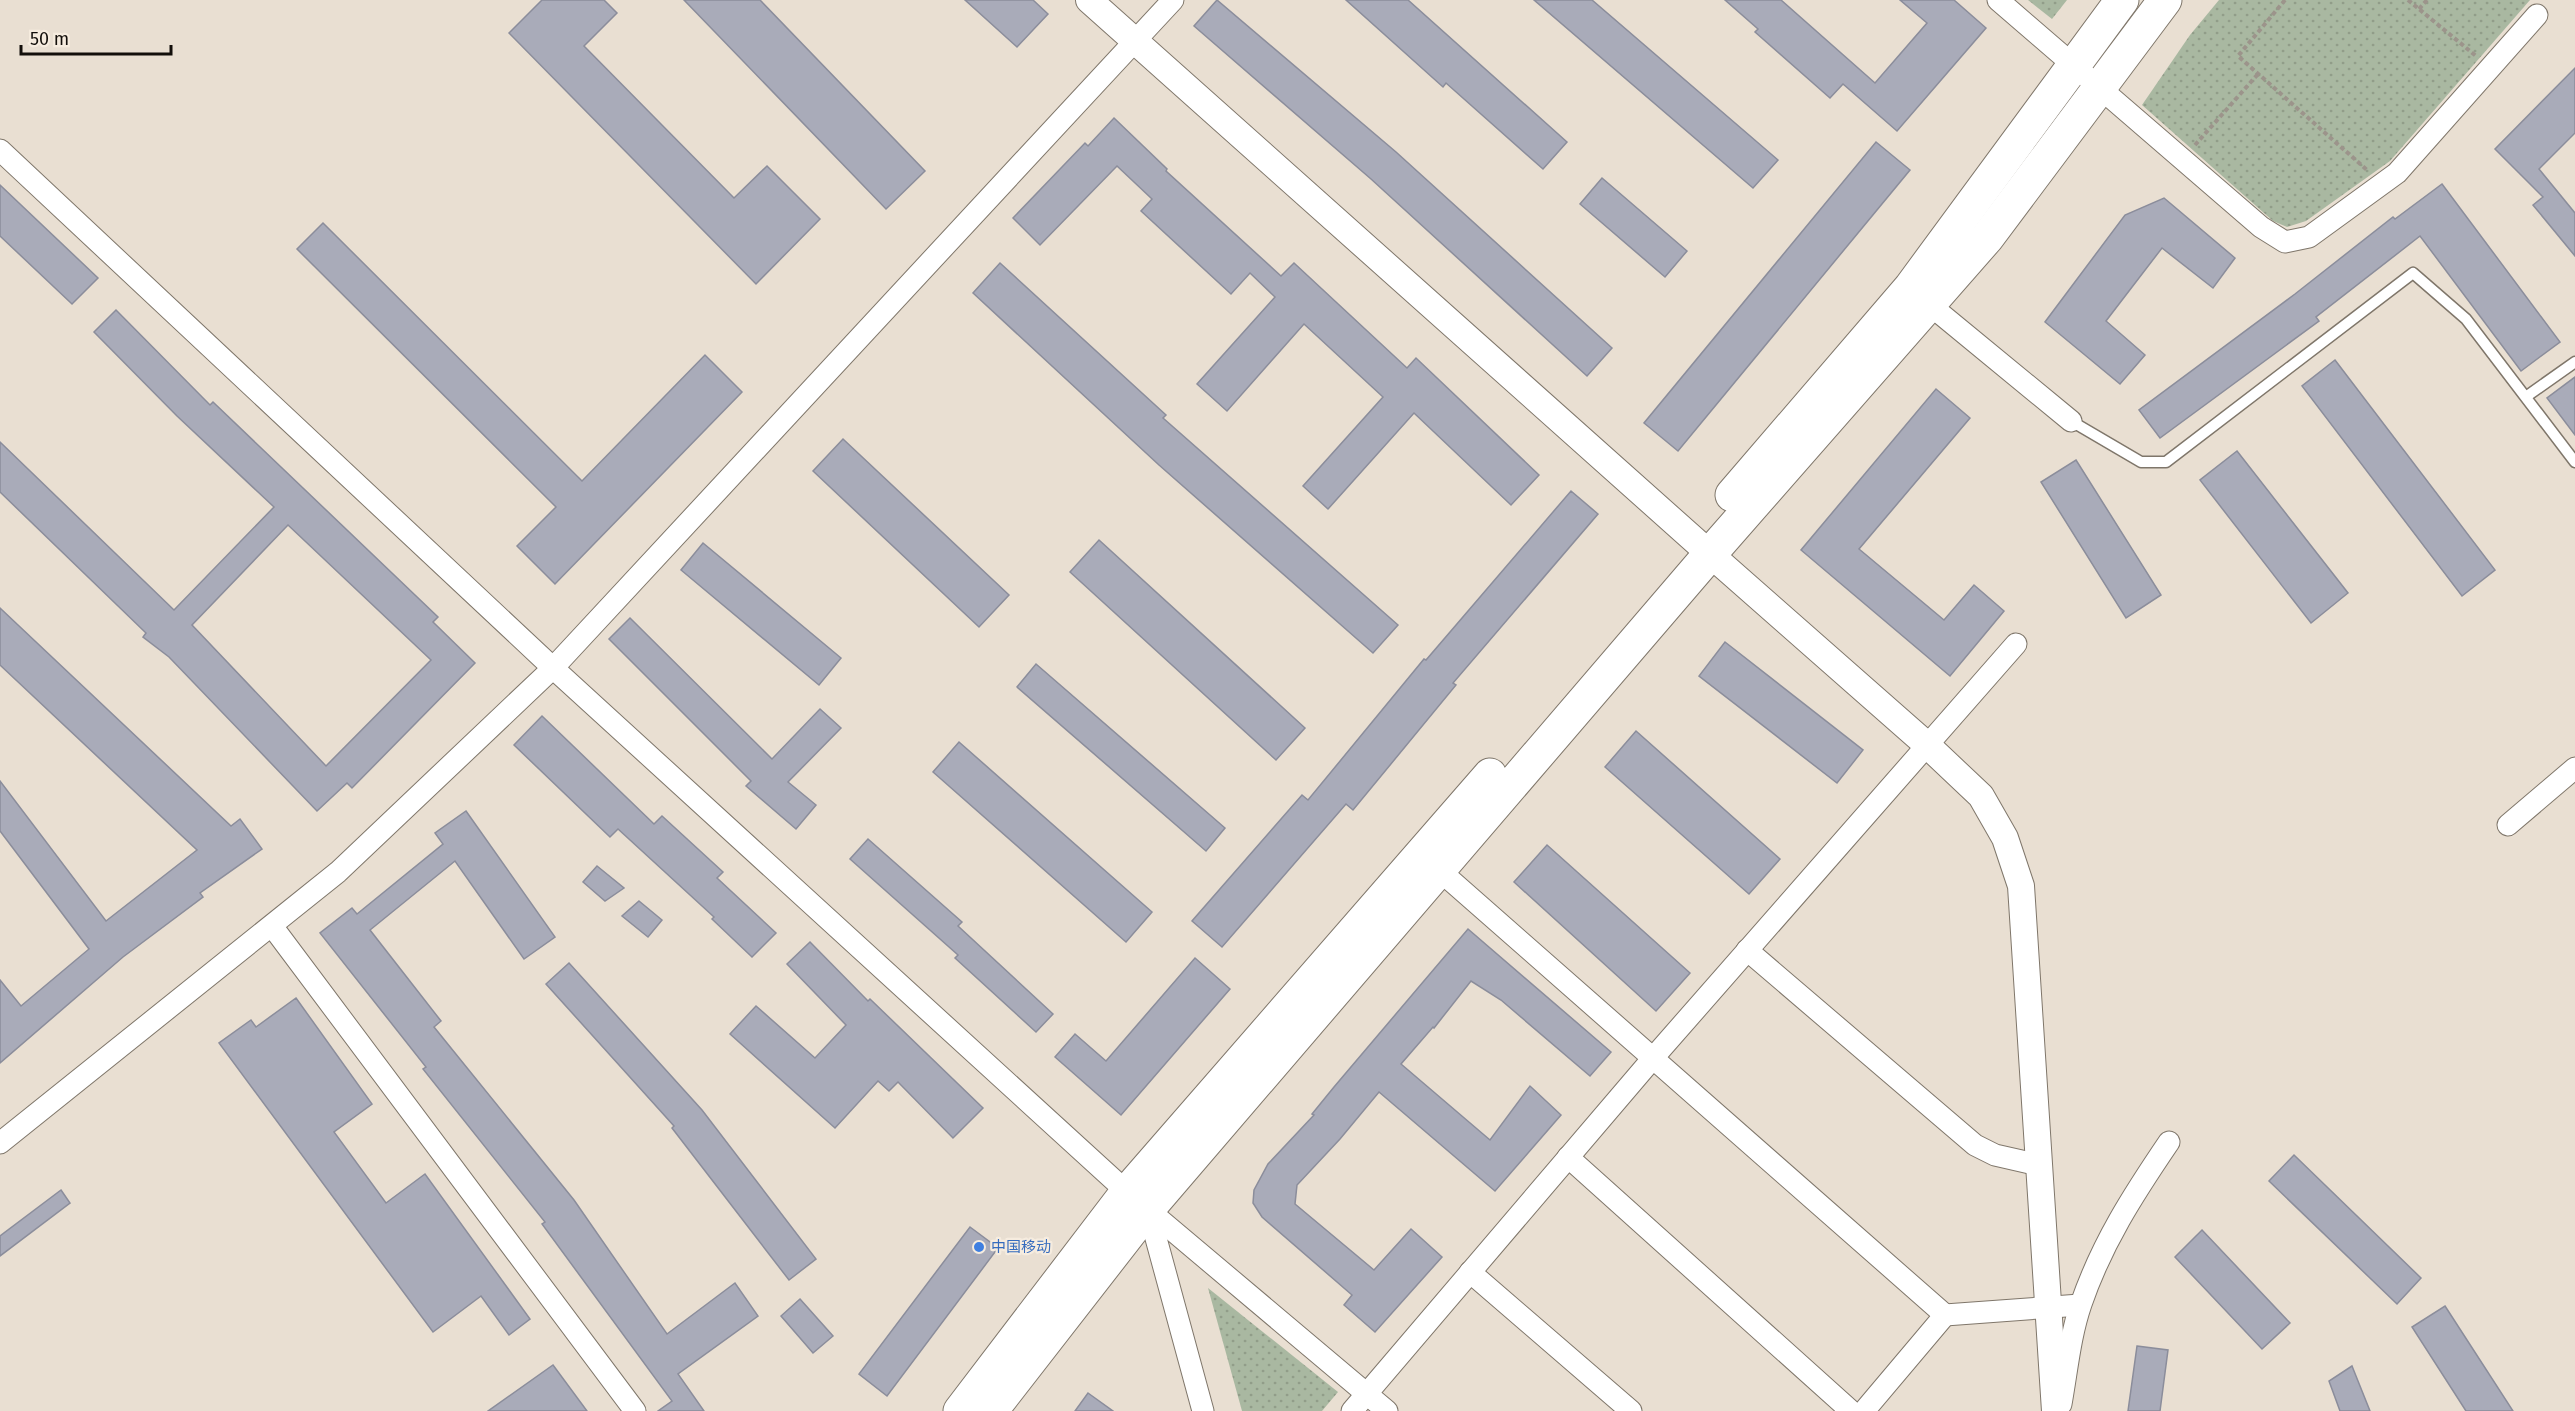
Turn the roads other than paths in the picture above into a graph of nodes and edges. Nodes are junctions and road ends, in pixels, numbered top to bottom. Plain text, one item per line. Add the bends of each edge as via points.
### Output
1 (1089, 0) edge
2 (1173, 0) edge
3 (1998, 0) edge
4 (2122, 0) edge
5 (2165, 0) edge
6 (2537, 15) dead end
7 (1134, 41) junction
8 (2074, 65) junction
9 (2100, 87) junction
10 (0, 150) edge
11 (1920, 296) junction
12 (2575, 362) edge
13 (2527, 396) junction
14 (2071, 421) joint
15 (2575, 462) edge
16 (1701, 547) junction
17 (2016, 644) dead end
18 (553, 668) junction
19 (1927, 745) junction
20 (2575, 768) edge
21 (2508, 825) dead end
22 (1430, 862) junction
23 (272, 926) junction
24 (1747, 950) junction
25 (1653, 1058) junction
26 (2169, 1142) dead end
27 (0, 1143) edge
28 (1568, 1157) junction
29 (2039, 1165) junction
30 (1138, 1201) junction
31 (1470, 1272) junction
32 (2080, 1305) junction
33 (2048, 1308) junction
34 (1946, 1315) junction
35 (1366, 1394) junction
36 (635, 1411) edge
37 (960, 1411) edge
38 (992, 1411) edge
39 (1203, 1411) edge
40 (1352, 1411) edge
41 (1387, 1411) edge
42 (1631, 1411) edge
43 (1851, 1411) edge
44 (1864, 1411) edge
45 (2055, 1411) edge
46 (2060, 1411) edge

1 - 7 street
2 - 7 street
3 - 8 street
4 - 8 highway
5 - 9 highway
6 - 9 street via 2397,173 2309,237 2285,242 2261,227
7 - 16 street
7 - 18 street
8 - 9 street
8 - 11 highway
9 - 11 highway via 1987,238
10 - 18 street
11 - 14 street
11 - 16 highway
12 - 13 lane
13 - 14 lane via 2466,319 2413,273 2166,462 2141,462
13 - 15 lane
16 - 19 street
16 - 22 highway
17 - 19 street
18 - 23 street via 339,872
18 - 30 street
19 - 24 street
19 - 29 street via 1981,796 2005,838 2021,886
20 - 21 street
22 - 25 street
22 - 30 highway
23 - 27 street
23 - 36 street
24 - 25 street
24 - 29 street via 1975,1145 1995,1155
25 - 28 street
25 - 34 street
26 - 32 street via 2127,1203
28 - 31 street
28 - 43 street
29 - 33 street
30 - 35 street
30 - 37 highway
30 - 38 highway
30 - 39 street
31 - 35 street
31 - 42 street
32 - 33 street
32 - 46 street
33 - 34 street
33 - 45 street
34 - 44 street
35 - 40 street
35 - 41 street

